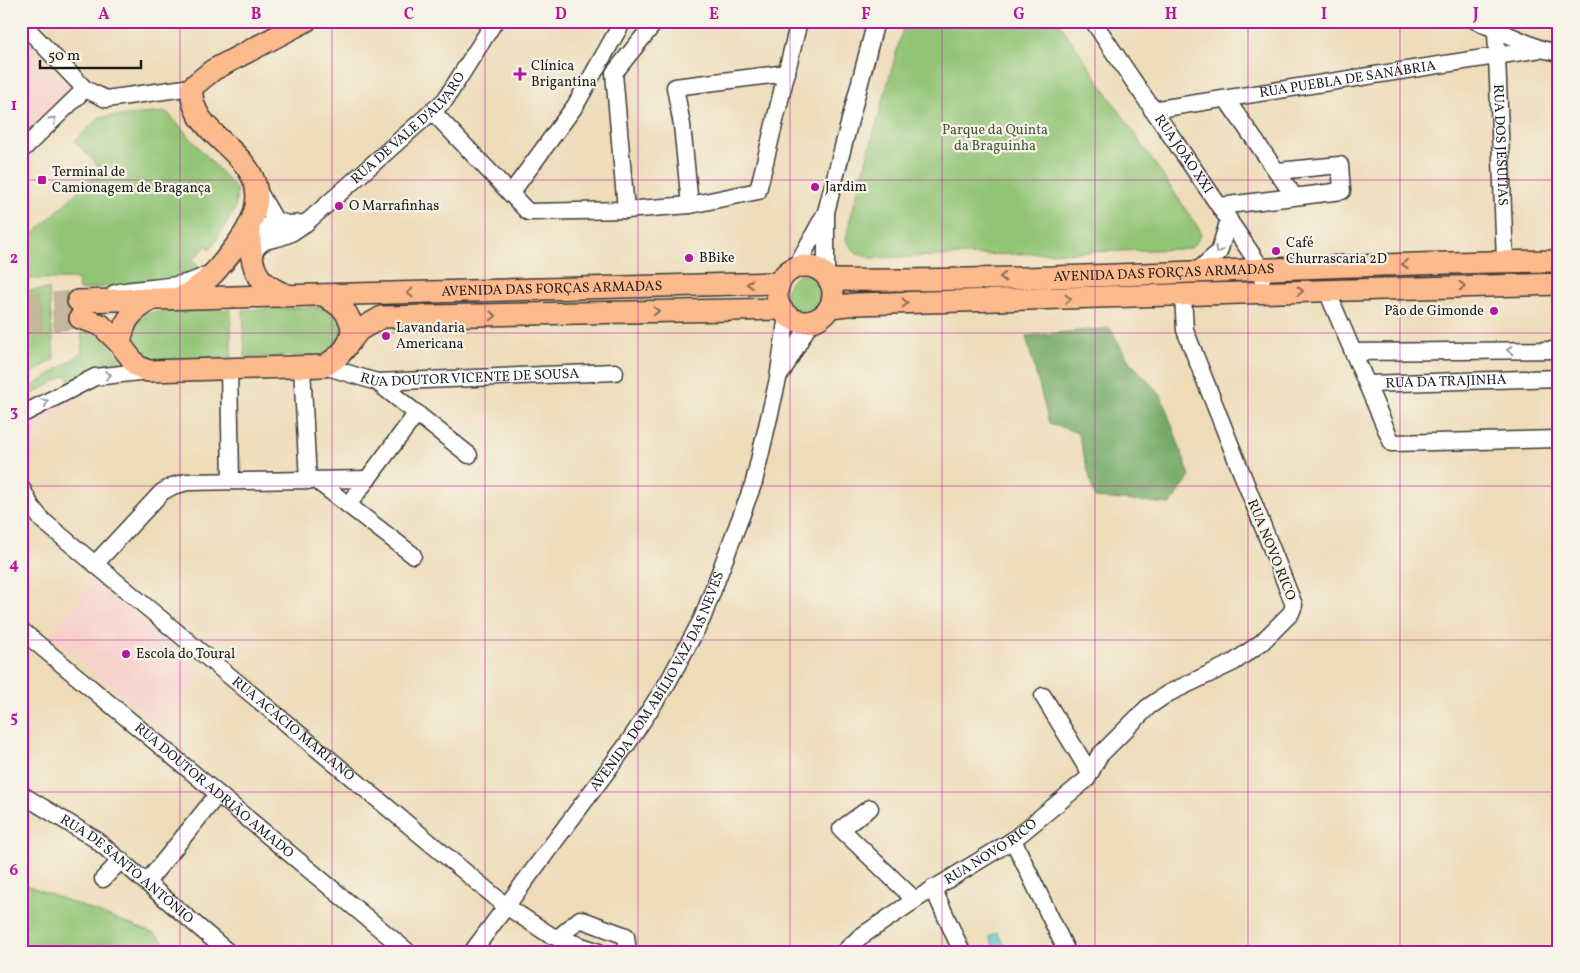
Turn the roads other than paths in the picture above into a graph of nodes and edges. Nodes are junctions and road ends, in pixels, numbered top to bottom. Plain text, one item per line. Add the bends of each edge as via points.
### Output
1 (306, 21) edge
2 (495, 21) edge
3 (622, 21) edge
4 (656, 21) edge
5 (799, 21) edge
6 (876, 21) edge
7 (1093, 21) edge
8 (1476, 21) edge
9 (21, 22) edge
10 (1496, 30) junction
11 (1541, 49) junction
12 (1559, 53) edge
13 (1496, 56) junction
14 (787, 72) junction
15 (192, 87) junction
16 (85, 89) junction
17 (152, 93) junction
18 (1226, 98) junction
19 (1152, 110) junction
20 (432, 111) junction
21 (195, 112) junction
22 (21, 151) edge
23 (1278, 171) junction
24 (256, 186) junction
25 (511, 193) junction
26 (1294, 196) junction
27 (690, 205) junction
28 (626, 210) junction
29 (826, 212) junction
30 (1224, 212) junction
31 (306, 223) junction
32 (288, 224) junction
33 (249, 228) junction
34 (250, 258) junction
35 (1505, 261) junction
36 (1559, 261) edge
37 (221, 266) junction
38 (796, 267) junction
39 (1262, 268) junction
40 (1196, 272) junction
41 (828, 277) junction
42 (779, 283) junction
43 (1559, 284) edge
44 (1328, 290) junction
45 (1263, 292) junction
46 (324, 295) junction
47 (287, 296) junction
48 (1187, 296) junction
49 (180, 298) junction
50 (152, 299) junction
51 (830, 307) junction
52 (79, 309) junction
53 (784, 312) junction
54 (811, 322) junction
55 (349, 343) junction
56 (120, 344) junction
57 (1559, 350) edge
58 (1353, 352) junction
59 (324, 366) junction
60 (302, 367) junction
61 (229, 368) junction
62 (148, 371) junction
63 (615, 372) dead end
64 (778, 378) junction
65 (1559, 378) edge
66 (377, 382) junction
67 (1367, 384) junction
68 (417, 413) junction
69 (21, 415) edge
70 (1559, 439) edge
71 (470, 455) dead end
72 (368, 479) junction
73 (231, 481) junction
74 (312, 481) junction
75 (21, 487) edge
76 (348, 505) junction
77 (26, 510) edge
78 (413, 555) dead end
79 (95, 564) junction
80 (23, 635) edge
81 (1043, 696) dead end
82 (1090, 773) junction
83 (218, 794) junction
84 (23, 797) edge
85 (870, 808) dead end
86 (1013, 840) junction
87 (121, 860) junction
88 (103, 879) dead end
89 (146, 882) junction
90 (933, 888) junction
91 (914, 900) junction
92 (506, 906) junction
93 (558, 938) junction
94 (228, 952) edge
95 (408, 952) edge
96 (472, 952) edge
97 (599, 952) edge
98 (628, 952) edge
99 (844, 952) edge
100 (962, 952) edge
101 (1067, 952) edge

1 - 15 main road via 214,70
2 - 20 street, RUA DE VALE D'ÁLVARO via 445,100
3 - 25 street via 575,106
4 - 28 street via 614,73
5 - 14 street
6 - 29 street
7 - 19 street, RUA JOÃO XXI
8 - 10 street
9 - 16 street
10 - 11 street
10 - 13 street, RUA DOS JESUÍTAS
11 - 12 street
11 - 13 street, RUA PUEBLA DE SANÁBRIA
13 - 18 street, RUA PUEBLA DE SANÁBRIA
13 - 35 street, RUA DOS JESUÍTAS
14 - 27 street via 758,192
14 - 27 street via 675,87
15 - 17 street
15 - 21 main road via 191,100
16 - 17 street via 106,99
22 -> 16 street
17 - 21 street via 179,97
18 - 19 street, RUA PUEBLA DE SANÁBRIA
18 - 23 street
19 - 30 street, RUA JOÃO XXI
20 - 25 street
20 - 31 street, RUA DE VALE D'ÁLVARO
21 - 24 main road via 236,155
23 - 26 street
23 - 26 street via 1340,165 1342,191
24 - 32 street via 275,220
24 - 33 main road via 258,203
25 - 28 street via 528,212
26 - 30 street
27 - 28 street
29 - 38 street
29 - 41 street
30 - 39 street, RUA JOÃO XXI
30 -> 40 street via 1219,252
31 - 32 street
31 - 34 street, RUA DE VALE D'ÁLVARO via 289,234 267,239
32 - 33 street
33 - 34 main road
33 - 37 main road
34 - 47 main road via 256,274 271,290
35 - 36 main road, AVENIDA DAS FORÇAS ARMADAS
35 -> 39 main road, AVENIDA DAS FORÇAS ARMADAS
37 - 49 main road via 210,279
37 - 52 street via 196,280 129,290
38 - 41 main road, AVENIDA DAS FORÇAS ARMADAS via 812,266
38 - 42 main road
39 - 40 main road, AVENIDA DAS FORÇAS ARMADAS
39 - 45 street
39 - 48 main road via 1248,283 1203,286
40 -> 41 main road, AVENIDA DAS FORÇAS ARMADAS
41 - 51 main road via 833,289
42 -> 46 main road, AVENIDA DAS FORÇAS ARMADAS
42 - 53 main road via 778,300
44 -> 43 main road, AVENIDA DAS FORÇAS ARMADAS
45 -> 44 main road, AVENIDA DAS FORÇAS ARMADAS
44 - 58 street, RUA DA TRAJINHA
45 - 48 main road, AVENIDA DAS FORÇAS ARMADAS
46 - 47 main road, AVENIDA DAS FORÇAS ARMADAS
46 - 55 main road via 342,309 350,321
47 - 49 main road, AVENIDA DAS FORÇAS ARMADAS
51 -> 48 main road, AVENIDA DAS FORÇAS ARMADAS
48 - 82 street, RUA NOVO RICO via 1187,337 1294,605 1291,613 1262,642 1234,662 1167,694 1148,707 1099,756
49 - 50 main road, AVENIDA DAS FORÇAS ARMADAS
50 - 52 main road, AVENIDA DAS FORÇAS ARMADAS
50 - 56 main road via 133,311 123,327
51 - 54 main road
52 - 56 main road
53 - 54 main road, AVENIDA DAS FORÇAS ARMADAS via 794,320
55 -> 53 main road, AVENIDA DAS FORÇAS ARMADAS via 359,330 382,318
53 - 64 street
54 - 64 street
55 - 59 main road, AVENIDA DAS FORÇAS ARMADAS via 340,357
56 - 62 main road via 137,366
57 -> 58 street
58 - 67 street, RUA DA TRAJINHA
59 - 60 main road
59 - 66 street, RUA DOUTOR VICENTE DE SOUSA
60 - 61 main road
60 - 74 street
61 - 62 main road
61 - 73 street
69 -> 62 street via 96,377
63 - 66 street, RUA DOUTOR VICENTE DE SOUSA
64 - 92 street, AVENIDA DOM ABÍLIO VAZ DAS NEVES via 754,482 698,626 668,682 628,744
65 - 67 street, RUA DA TRAJINHA
66 - 68 street
67 - 70 street via 1392,443
68 - 71 street
68 - 72 street
72 - 74 street
72 - 76 street
73 - 74 street
73 - 79 street via 187,482 162,492
74 - 76 street
75 - 77 street, RUA ACÁCIO MARIANO
76 - 78 street
77 - 79 street, RUA ACÁCIO MARIANO
79 - 92 street, RUA ACÁCIO MARIANO
80 - 83 street, RUA DOUTOR ADRIÃO AMADO
81 - 82 street
82 - 86 street, RUA NOVO RICO via 1058,805
83 - 89 street
83 - 95 street, RUA DOUTOR ADRIÃO AMADO
84 - 87 street, RUA DE SANTO ANTÓNIO via 87,834
85 - 91 street via 841,828
86 - 90 street, RUA NOVO RICO
86 - 101 street
87 - 88 street
87 - 89 street, RUA DE SANTO ANTÓNIO
89 - 94 street, RUA DE SANTO ANTÓNIO
90 - 91 street, RUA NOVO RICO
90 - 100 street
91 - 99 street, RUA NOVO RICO
92 - 93 street, RUA ACÁCIO MARIANO
92 - 96 street, AVENIDA DOM ABÍLIO VAZ DAS NEVES
93 - 97 street, RUA ACÁCIO MARIANO
93 - 98 street via 580,919 626,936

